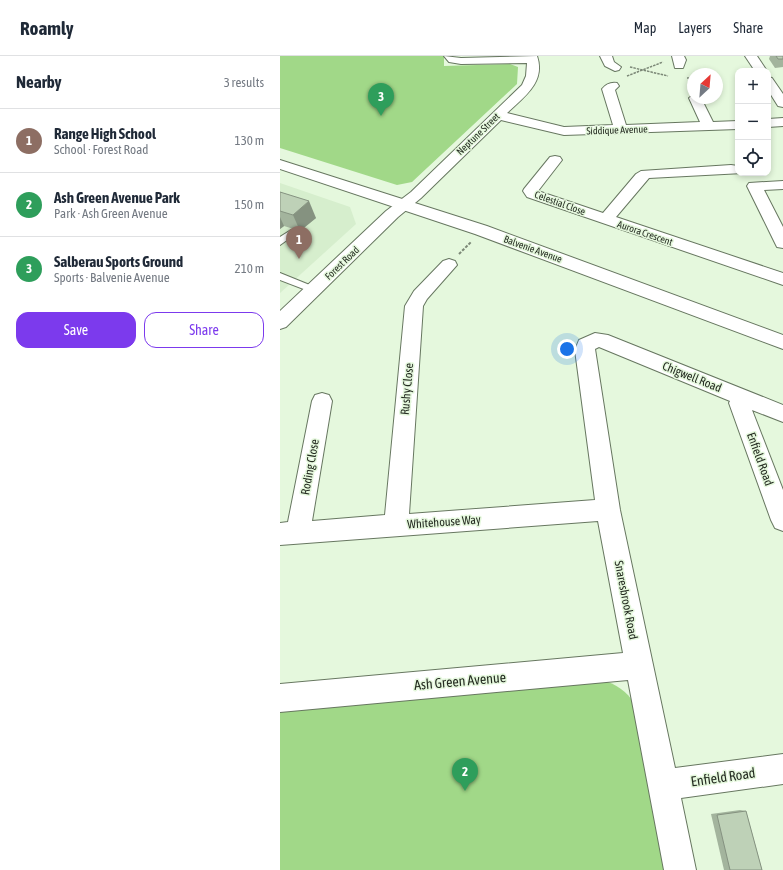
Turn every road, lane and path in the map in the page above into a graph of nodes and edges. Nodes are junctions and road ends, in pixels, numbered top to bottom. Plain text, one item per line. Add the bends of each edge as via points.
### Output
1 (450, 56) edge
2 (606, 56) edge
3 (751, 56) edge
4 (532, 58) edge
5 (665, 62) dead end
6 (615, 67) dead end
7 (629, 67) dead end
8 (759, 68) edge
9 (641, 70) junction
10 (626, 76) dead end
11 (671, 76) dead end
12 (771, 85) edge
13 (613, 86) dead end
14 (783, 103) edge
15 (699, 104) edge
16 (497, 115) junction
17 (783, 122) edge
18 (771, 123) edge
19 (735, 124) edge
20 (708, 126) junction
21 (621, 130) junction
22 (555, 160) dead end
23 (280, 164) edge
24 (735, 170) edge
25 (749, 176) edge
26 (783, 185) edge
27 (754, 186) junction
28 (404, 204) junction
29 (606, 220) junction
30 (291, 233) dead end
31 (475, 237) dead end
32 (280, 242) edge
33 (783, 243) edge
34 (449, 265) joint
35 (280, 276) edge
36 (783, 279) edge
37 (314, 290) junction
38 (280, 322) edge
39 (601, 340) joint
40 (783, 342) edge
41 (742, 397) junction
42 (322, 401) dead end
43 (783, 414) edge
44 (608, 510) junction
45 (783, 520) edge
46 (396, 526) junction
47 (289, 533) edge
48 (639, 665) junction
49 (280, 698) edge
50 (783, 769) edge
51 (663, 785) junction
52 (680, 870) edge

1 - 4 street via 458,61
2 - 6 street via 609,64
3 - 8 street
4 - 16 street, Neptune Street via 532,80
5 - 9 path
7 - 9 path
9 - 10 path
9 - 11 path
12 - 14 street
13 - 21 street via 608,89
15 - 20 street
16 - 21 street, Siddique Avenue via 564,131
16 - 28 street, Neptune Street
17 - 18 street
19 - 20 street, Siddique Avenue
20 - 21 street, Siddique Avenue
22 - 29 street, Celestial Close via 530,189 532,194
23 - 28 street, Balvenie Avenue
24 - 29 street, Aurora Crescent via 646,174
25 - 27 street
26 - 27 street
27 - 33 street
28 - 37 street, Forest Road
28 - 40 street, Balvenie Avenue
29 - 36 street, Aurora Crescent
30 - 32 lane
31 - 34 path
34 - 46 street, Rushy Close via 420,295 414,306
35 - 37 lane
37 - 38 street, Forest Road
39 - 41 street, Chigwell Road
39 - 44 street, Snaresbrook Road via 586,345 585,350
41 - 43 street, Chigwell Road
41 - 45 street, Enfield Road via 739,403
42 - 47 street, Roding Close
44 - 46 street, Whitehouse Way
44 - 48 street, Snaresbrook Road
46 - 47 street, Whitehouse Way
48 - 49 street, Ash Green Avenue
48 - 51 street, Snaresbrook Road
50 - 51 street, Enfield Road
51 - 52 street, Snaresbrook Road

